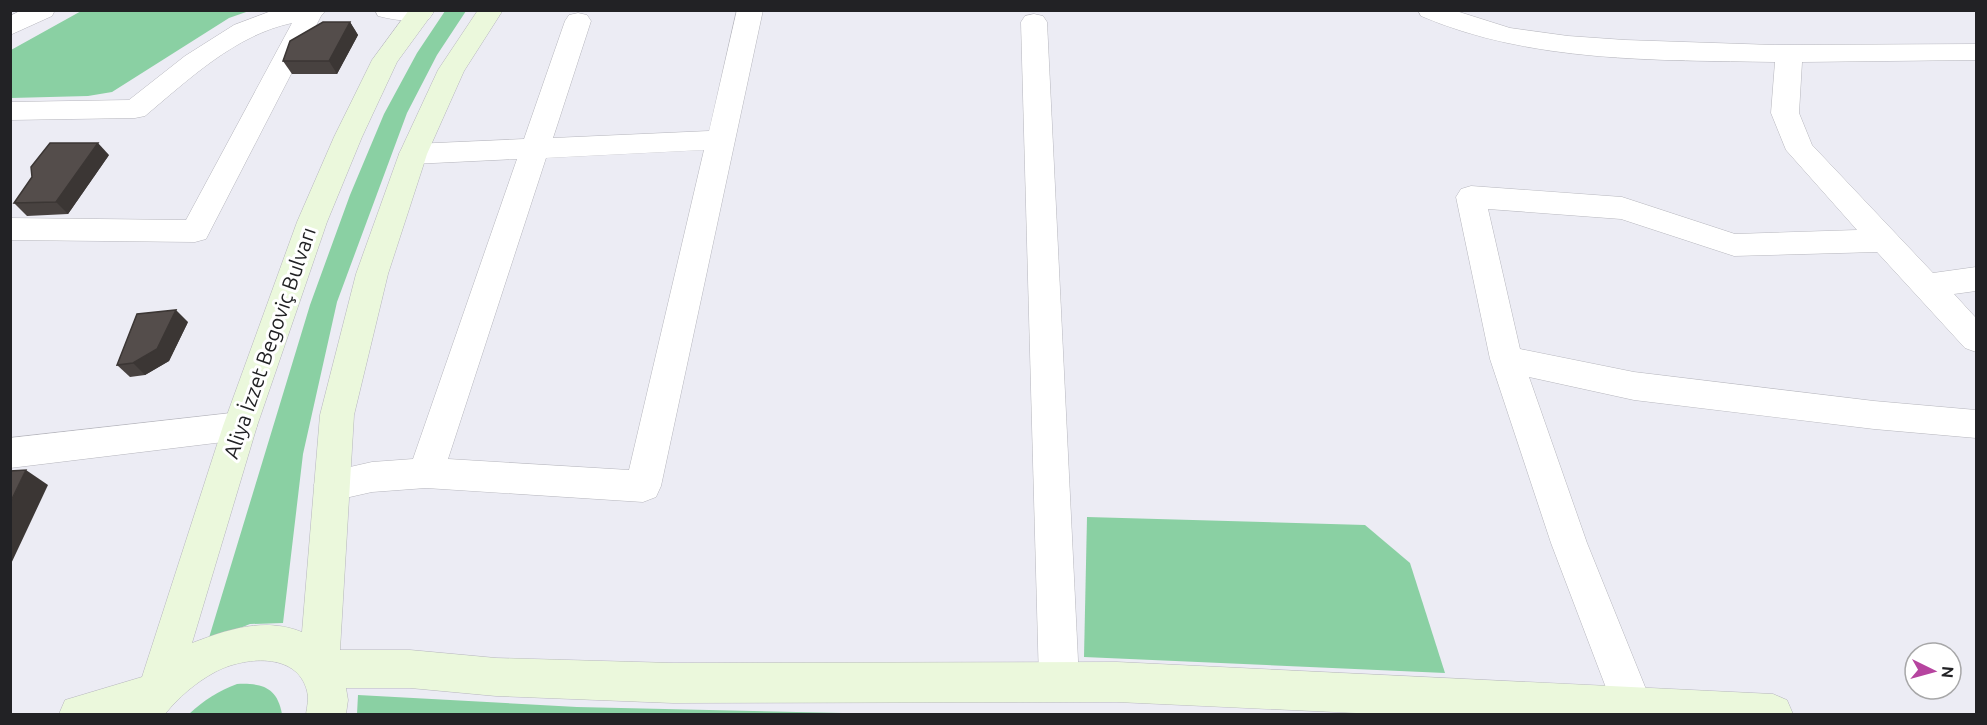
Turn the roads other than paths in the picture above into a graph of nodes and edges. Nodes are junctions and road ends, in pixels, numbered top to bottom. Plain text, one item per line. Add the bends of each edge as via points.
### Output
1 (43, 10) edge
2 (387, 10) edge
3 (491, 10) edge
4 (750, 10) edge
5 (1430, 10) edge
6 (313, 11) edge
7 (422, 12) edge
8 (578, 21) dead end
9 (1034, 22) dead end
10 (10, 27) edge
11 (1977, 52) edge
12 (1789, 54) junction
13 (10, 111) edge
14 (720, 140) junction
15 (536, 150) junction
16 (413, 154) junction
17 (10, 229) edge
18 (1883, 241) junction
19 (1977, 279) edge
20 (1926, 286) junction
21 (1977, 339) edge
22 (1506, 359) junction
23 (1977, 424) edge
24 (240, 426) junction
25 (10, 453) edge
26 (426, 472) junction
27 (332, 485) junction
28 (319, 669) junction
29 (1059, 681) junction
30 (149, 704) edge
31 (1635, 711) edge
32 (79, 714) edge
33 (326, 714) edge
34 (1773, 714) edge

1 - 10 street
2 - 7 street
3 - 16 main road via 452,70
4 - 14 street
5 - 12 street via 1454,22 1509,35 1594,47
6 - 13 street via 276,18 243,31 194,62 135,109
6 - 17 street via 195,231
7 - 24 main road, Aliya İzzet Begoviç Bulvarı via 386,60 339,158 312,222
8 - 15 street
9 - 29 street
11 - 12 street
12 - 18 street via 1785,113 1800,150
14 - 15 street
14 - 26 street via 643,486
15 - 16 street
15 - 26 street
16 - 27 main road via 372,274 338,415
18 - 20 street
18 - 22 street via 1734,245 1622,208 1471,197
19 - 20 street
20 - 21 street
22 - 23 street via 1634,386
22 - 31 street via 1569,543
24 - 25 street
24 - 30 main road, Aliya İzzet Begoviç Bulvarı
26 - 27 street
27 - 28 main road
28 - 29 main road via 410,669 496,677 672,683
28 - 30 main road via 302,651 277,642 248,642 217,651 185,668
28 - 33 main road via 328,692
29 - 31 main road
30 - 32 main road
31 - 34 main road

